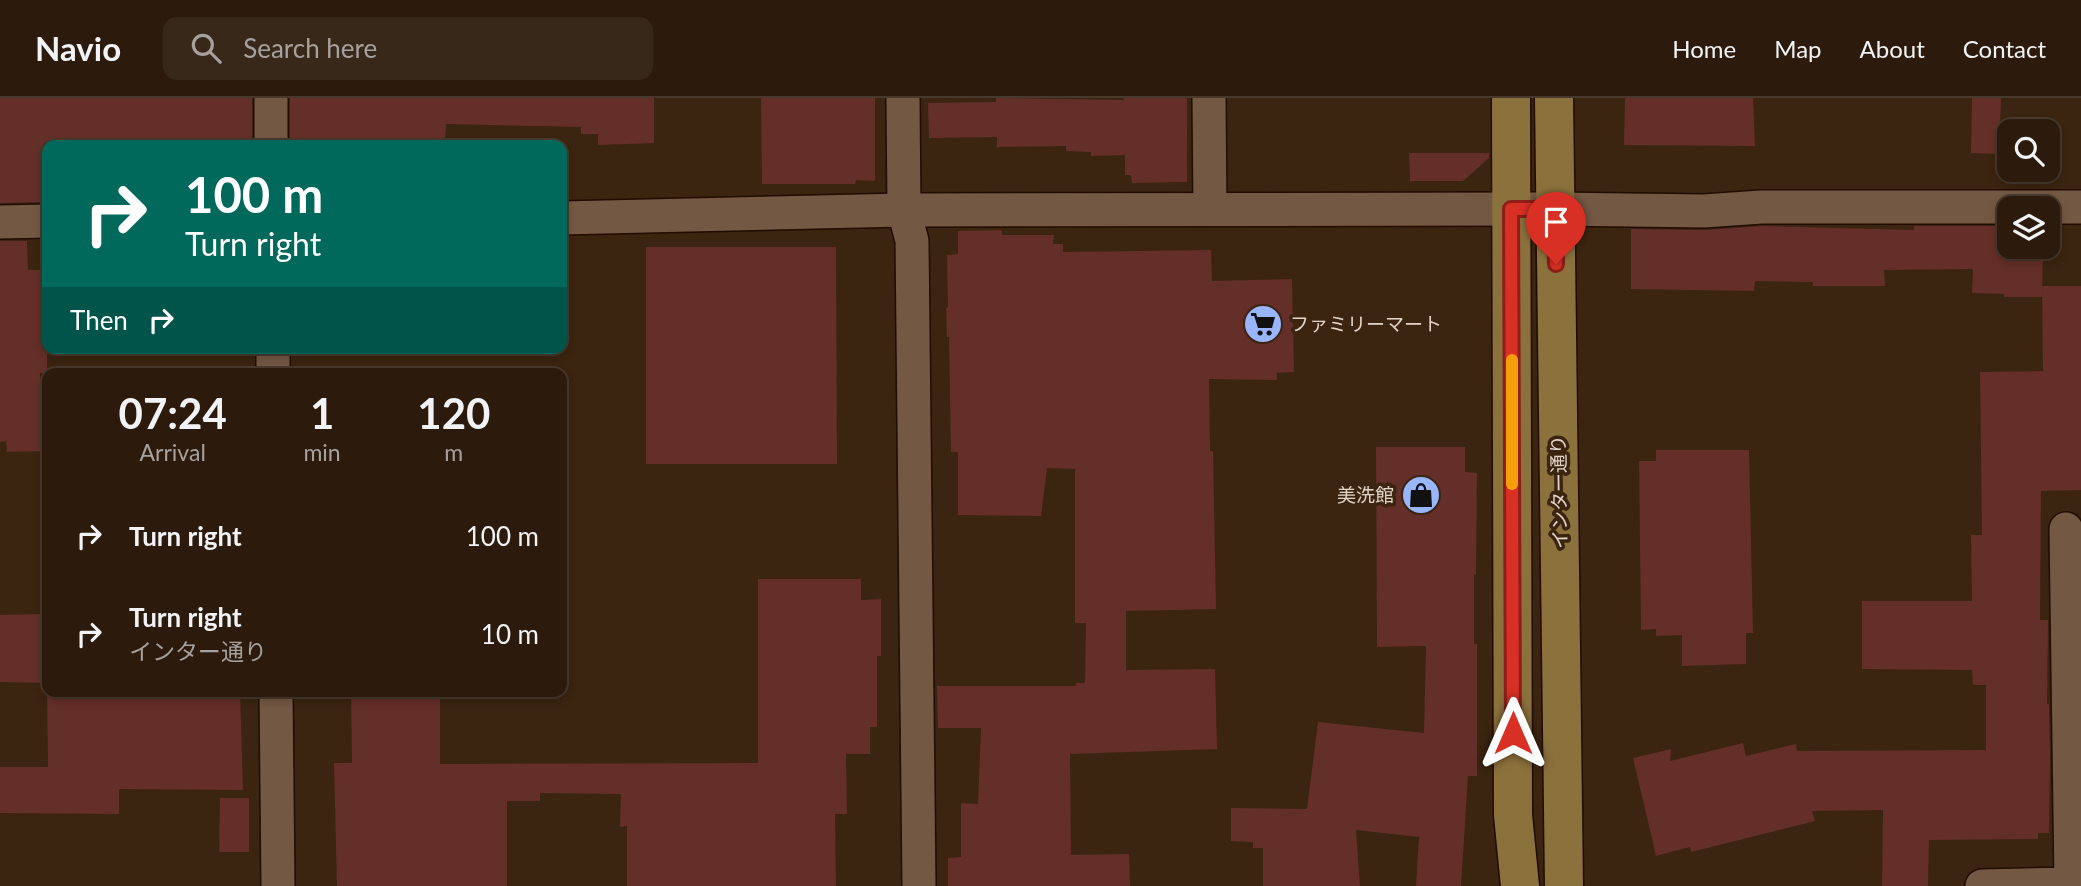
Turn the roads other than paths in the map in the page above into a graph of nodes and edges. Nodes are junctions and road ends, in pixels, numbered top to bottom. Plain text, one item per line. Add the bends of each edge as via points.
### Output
1 (271, 98) edge
2 (903, 98) edge
3 (1209, 98) edge
4 (1511, 98) edge
5 (1554, 98) edge
6 (271, 140) edge
7 (2081, 207) edge
8 (1210, 209) junction
9 (1511, 209) junction
10 (1555, 209) junction
11 (904, 211) junction
12 (567, 218) edge
13 (42, 221) edge
14 (0, 222) edge
15 (2066, 529) dead end
16 (276, 697) edge
17 (1513, 815) junction
18 (278, 886) edge
19 (919, 886) edge
20 (1501, 886) edge
21 (1520, 886) edge
22 (1563, 886) edge
23 (1983, 886) edge

1 - 6 street
2 - 11 street
3 - 8 street
4 - 9 main road
5 - 10 main road, インター通り
7 - 10 street
8 - 9 street
8 - 11 street
9 - 10 street
9 - 17 main road
10 - 22 main road, インター通り
11 - 12 street
11 - 19 street via 912,241
13 - 14 street
15 - 23 street via 2071,884
16 - 18 street
17 - 20 main road
17 - 21 main road

